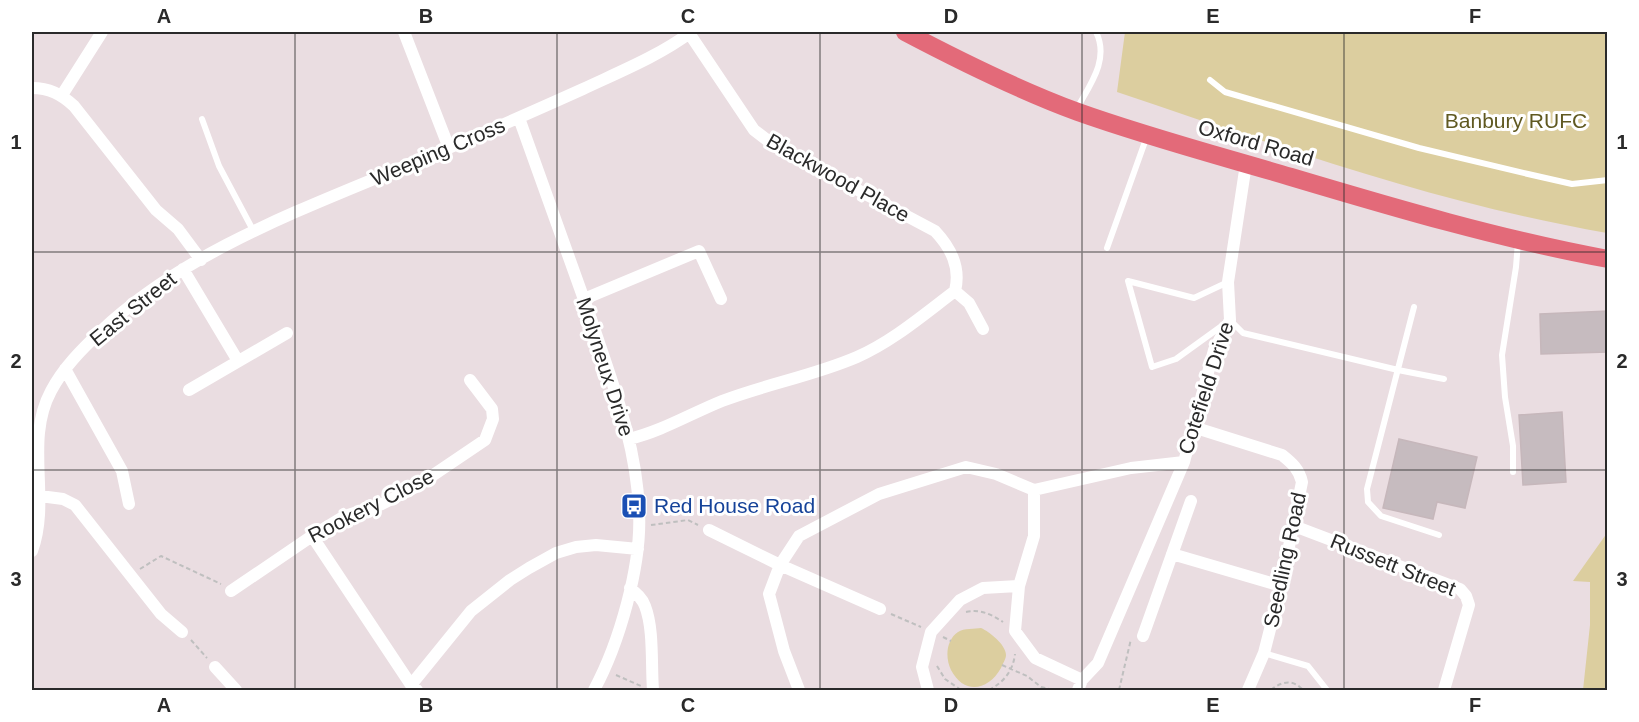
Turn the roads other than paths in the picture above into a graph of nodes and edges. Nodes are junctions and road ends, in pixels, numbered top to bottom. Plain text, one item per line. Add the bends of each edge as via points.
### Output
1 (102, 32) edge
2 (404, 32) edge
3 (690, 32) edge
4 (905, 32) edge
5 (1096, 32) edge
6 (1209, 80) dead end
7 (32, 88) edge
8 (62, 95) junction
9 (1075, 111) junction
10 (519, 118) junction
11 (202, 119) dead end
12 (1147, 135) junction
13 (449, 148) junction
14 (1246, 164) junction
15 (1608, 180) edge
16 (254, 232) junction
17 (1518, 241) junction
18 (1107, 248) dead end
19 (201, 260) junction
20 (1608, 260) edge
21 (183, 269) junction
22 (1228, 282) junction
23 (955, 291) junction
24 (584, 299) junction
25 (721, 299) dead end
26 (1414, 307) dead end
27 (1230, 320) junction
28 (983, 329) dead end
29 (287, 333) dead end
30 (238, 361) junction
31 (65, 369) junction
32 (1398, 370) junction
33 (1444, 379) dead end
34 (471, 380) dead end
35 (189, 390) dead end
36 (1193, 427) junction
37 (628, 440) junction
38 (1184, 462) junction
39 (1513, 472) dead end
40 (1034, 490) junction
41 (40, 496) junction
42 (1191, 501) dead end
43 (129, 504) dead end
44 (1294, 526) junction
45 (709, 530) road end
46 (1439, 535) dead end
47 (312, 536) junction
48 (638, 549) junction
49 (32, 551) edge
50 (1172, 554) junction
51 (780, 565) junction
52 (1019, 585) junction
53 (1281, 586) junction
54 (630, 588) junction
55 (231, 591) road end
56 (880, 609) road end
57 (182, 632) road end
58 (1143, 636) road end
59 (1264, 653) junction
60 (215, 667) road end
61 (1080, 685) edge
62 (414, 688) edge
63 (648, 689) edge
64 (236, 690) edge
65 (594, 690) edge
66 (799, 690) edge
67 (928, 690) edge
68 (1248, 690) edge
69 (1327, 690) edge
70 (1444, 690) edge

1 - 8 street
2 - 13 street
3 - 10 street, Weeping Cross via 650,58
3 - 23 street, Blackwood Place via 754,130 775,146 935,231 955,260
4 - 9 main road, Oxford Road
5 - 9 lane via 1101,44 1097,73
6 - 15 lane via 1225,92 1419,148 1572,184
7 - 8 street
8 - 19 street
9 - 12 main road, Oxford Road
10 - 13 street, Weeping Cross
10 - 24 street, Molyneux Drive
11 - 16 lane via 219,166
12 - 14 main road, Oxford Road
12 - 18 lane
13 - 16 street, Weeping Cross
14 - 17 main road, Oxford Road
14 - 22 street, Cotefield Drive
16 - 19 street, Weeping Cross
17 - 20 main road, Oxford Road
17 - 39 lane via 1502,355
19 - 21 street, Weeping Cross
21 - 30 street
21 - 31 street, East Street via 114,319
22 - 27 street, Cotefield Drive
22 - 27 lane via 1194,298 1128,280 1152,367 1176,359
23 - 28 street via 969,303
23 - 37 street via 893,338 858,357 721,401 662,429
24 - 25 street via 699,251
24 - 37 street, Molyneux Drive via 623,412
26 - 32 lane
27 - 32 lane via 1243,333
27 - 36 street, Cotefield Drive via 1215,350
29 - 30 street
30 - 35 street
31 - 41 street, East Street via 50,392 41,420 37,446
31 - 43 street via 122,471
32 - 33 lane
32 - 46 lane via 1367,489 1368,502 1381,516
34 - 47 street, Rookery Close via 492,409 493,419 485,440 414,488 345,516
36 - 38 street, Cotefield Drive
36 - 44 street, Seedling Road via 1272,450 1292,462 1302,482
37 - 48 street, Molyneux Drive via 636,483
38 - 40 street, Cotefield Drive via 1131,468
38 - 61 street via 1098,663
40 - 51 street via 966,467 869,499 799,536
40 - 52 street via 1034,536
41 - 49 street, East Street
41 - 57 street via 75,505 161,614
42 - 50 street
44 - 53 street, Seedling Road
44 - 70 street, Russett Street via 1460,589 1469,605
45 - 51 street
47 - 55 street, Rookery Close
47 - 62 street
48 - 54 street, Molyneux Drive
48 - 62 street via 576,547 529,568 471,611
50 - 53 street
50 - 58 street
51 - 56 street
51 - 66 street via 769,594
52 - 61 street via 1015,631 1035,658
52 - 67 street via 982,588 960,600 931,632 922,668
53 - 59 street, Seedling Road
54 - 63 street via 646,607
54 - 65 street, Molyneux Drive via 616,637
59 - 68 street, Seedling Road
59 - 69 lane via 1308,666
60 - 64 street

